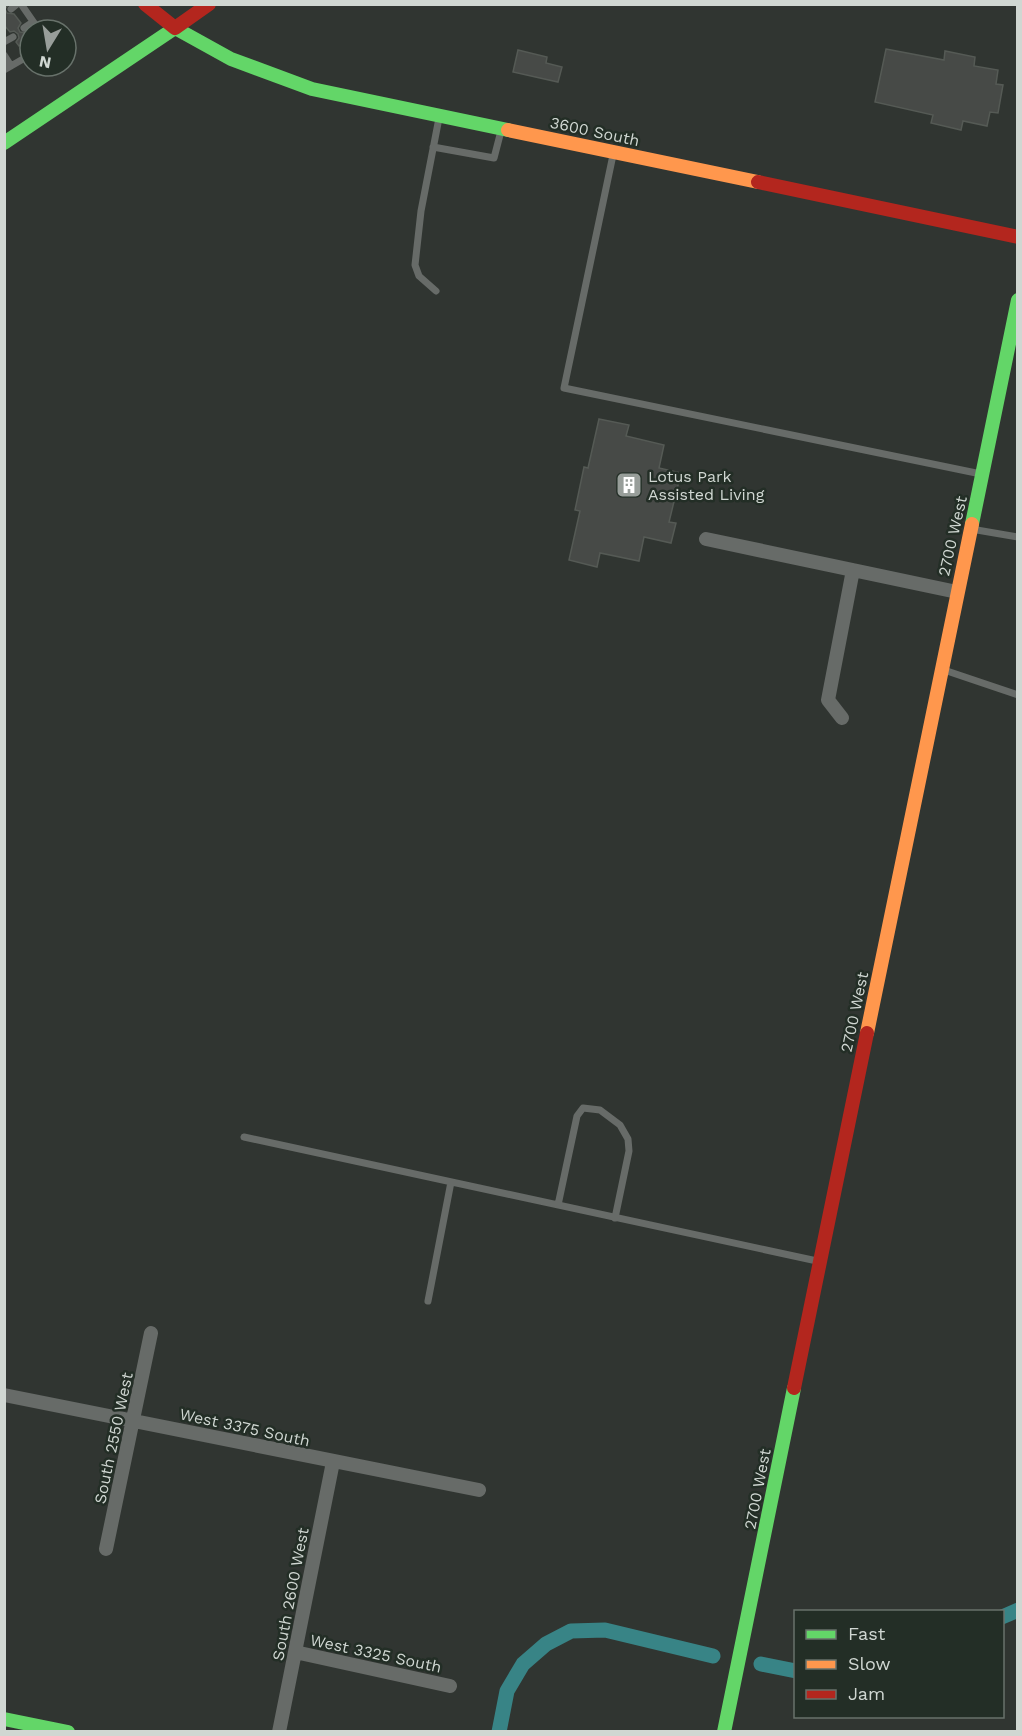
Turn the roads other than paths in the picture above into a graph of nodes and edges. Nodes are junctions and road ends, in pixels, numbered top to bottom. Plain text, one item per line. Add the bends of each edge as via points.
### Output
1 (145, 4) edge
2 (208, 4) edge
3 (16, 6) edge
4 (29, 18) edge
5 (175, 28) junction
6 (13, 37) dead end
7 (4, 42) edge
8 (4, 55) edge
9 (8, 68) edge
10 (440, 116) junction
11 (501, 129) junction
12 (4, 143) edge
13 (434, 147) junction
14 (614, 152) junction
15 (1017, 237) edge
16 (436, 291) dead end
17 (1017, 300) edge
18 (983, 475) junction
19 (971, 529) junction
20 (1017, 537) edge
21 (706, 539) dead end
22 (853, 570) junction
23 (957, 592) junction
24 (941, 669) junction
25 (1017, 695) edge
26 (842, 718) dead end
27 (244, 1137) dead end
28 (452, 1182) junction
29 (558, 1205) junction
30 (615, 1218) junction
31 (820, 1262) junction
32 (428, 1301) dead end
33 (151, 1333) dead end
34 (4, 1395) edge
35 (134, 1421) junction
36 (333, 1462) junction
37 (479, 1490) dead end
38 (106, 1550) dead end
39 (295, 1652) junction
40 (450, 1686) dead end
41 (4, 1719) edge
42 (68, 1731) edge
43 (279, 1731) edge
44 (724, 1731) edge

1 - 5 street, 3600 South
2 - 5 street
3 - 4 lane
5 - 10 street, 3600 South via 231,59 312,89
5 - 12 street
6 - 7 lane
8 - 9 lane
10 - 11 street, 3600 South
10 - 13 lane
11 - 13 lane via 494,158
11 - 14 street, 3600 South
13 - 16 lane via 415,265 419,276
14 - 15 street, 3600 South
14 - 18 lane via 564,388
17 - 18 street, 2700 West
18 - 19 street, 2700 West
19 - 20 lane
19 - 23 street, 2700 West
21 - 22 street
22 - 23 street
22 - 26 street via 828,700
23 - 24 street, 2700 West
24 - 25 lane
24 - 31 street, 2700 West
27 - 28 lane
28 - 29 lane
28 - 32 lane
29 - 30 lane
29 - 30 lane via 577,1116 583,1108 600,1110 620,1125 628,1139
30 - 31 lane
31 - 44 street, 2700 West
33 - 35 street, South 2550 West
34 - 35 street, West 3375 South
35 - 36 street, West 3375 South
35 - 38 street, South 2550 West
36 - 37 street, West 3375 South
36 - 39 street, South 2600 West
39 - 40 street, West 3325 South
39 - 43 street, South 2600 West
41 - 42 street

